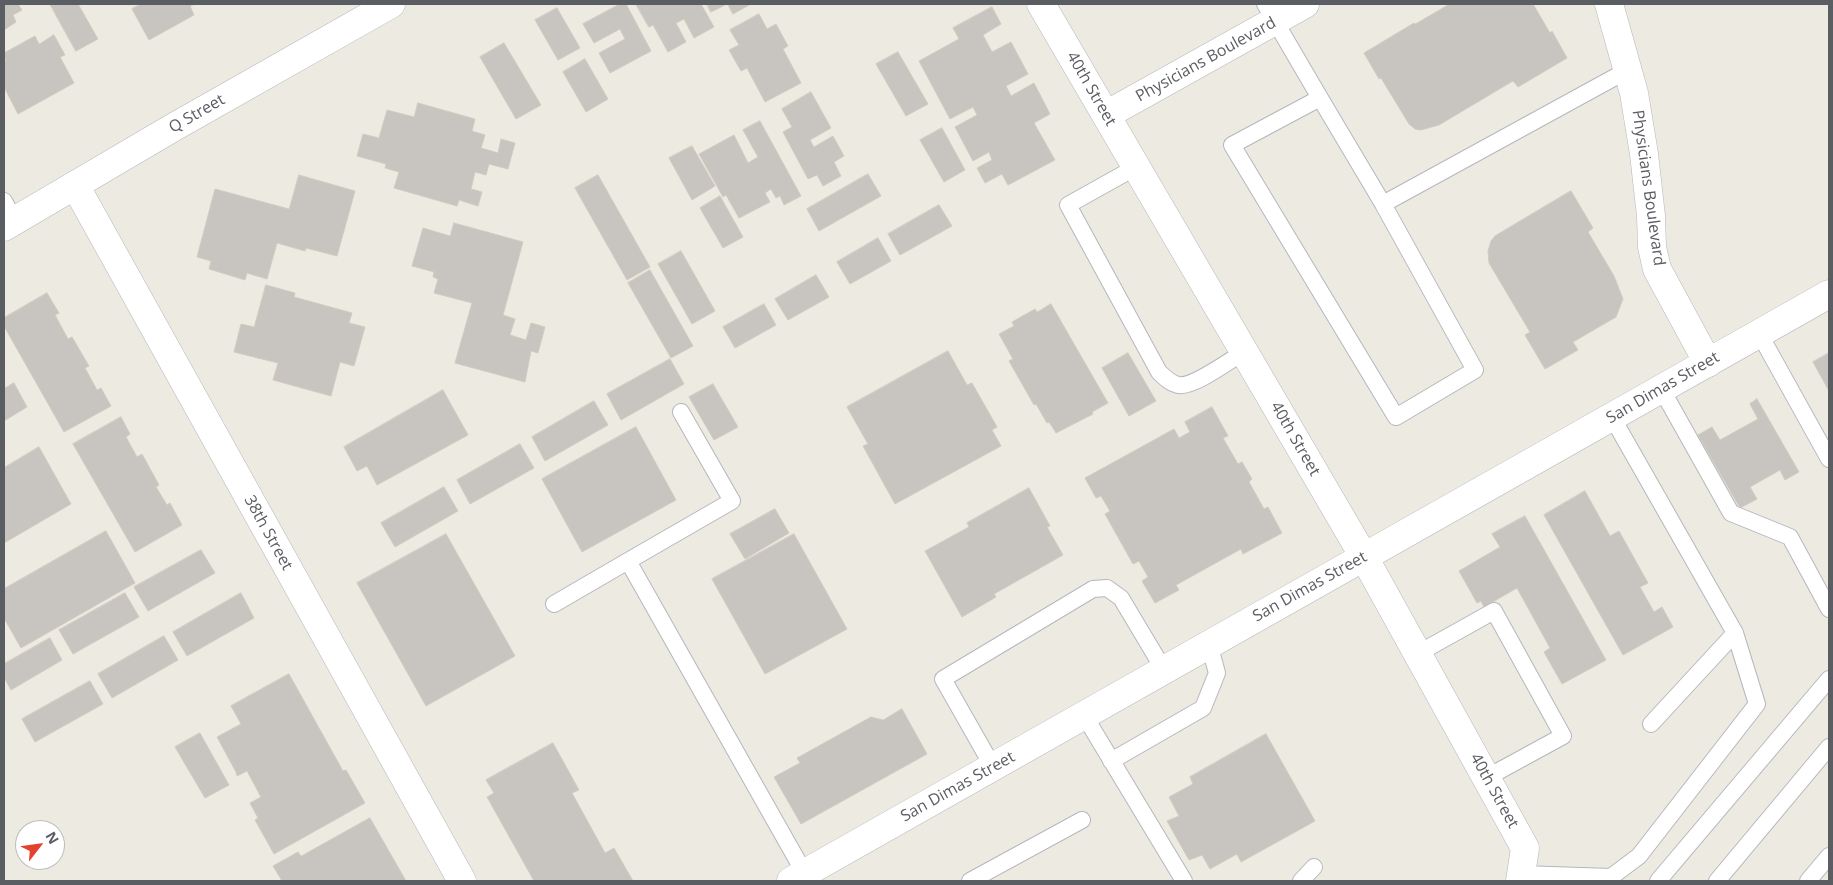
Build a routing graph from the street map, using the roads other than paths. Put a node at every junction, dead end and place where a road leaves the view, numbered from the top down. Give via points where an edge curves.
1 (391, 4) edge
2 (1042, 4) edge
3 (1305, 4) edge
4 (1610, 4) edge
5 (1270, 12) edge
6 (1628, 70) junction
7 (1320, 98) junction
8 (1106, 115) junction
9 (1136, 167) junction
10 (75, 185) junction
11 (1383, 204) junction
12 (7, 216) edge
13 (1829, 294) edge
14 (1759, 333) junction
15 (1244, 352) junction
16 (1708, 363) junction
17 (1662, 390) junction
18 (681, 412) dead end
19 (1612, 417) junction
20 (1829, 458) edge
21 (1364, 557) junction
22 (628, 561) junction
23 (554, 604) dead end
24 (1829, 609) edge
25 (1736, 633) junction
26 (1209, 644) junction
27 (1417, 654) junction
28 (1164, 670) junction
29 (1829, 679) edge
30 (1084, 715) junction
31 (1651, 724) dead end
32 (1829, 746) edge
33 (1111, 761) junction
34 (993, 767) junction
35 (1486, 778) junction
36 (1082, 820) dead end
37 (1829, 856) edge
38 (1314, 867) dead end
39 (798, 877) edge
40 (1520, 878) edge
41 (462, 881) edge
42 (970, 881) edge
43 (1184, 881) edge
44 (1301, 881) edge
45 (1658, 881) edge
46 (1717, 881) edge
47 (1808, 881) edge

1 - 10 street, Q Street
2 - 8 street, 40th Street
3 - 5 street, Physicians Boulevard
4 - 6 street, Physicians Boulevard
5 - 7 lane
5 - 8 street, Physicians Boulevard
6 - 11 lane
6 - 16 street, Physicians Boulevard via 1644,154 1652,248 1657,269
7 - 11 lane
7 - 11 lane via 1232,145 1396,417 1475,370
8 - 9 street, 40th Street
9 - 15 street, 40th Street
9 - 15 lane via 1068,205 1159,372 1168,381 1190,384
10 - 12 street, Q Street
10 - 41 street, 38th Street
13 - 14 street, San Dimas Street
14 - 16 street, San Dimas Street
14 - 20 lane
15 - 21 street, 40th Street
16 - 17 street, San Dimas Street
17 - 19 street, San Dimas Street
17 - 24 lane via 1731,513 1790,537
18 - 22 lane via 732,501
19 - 21 street, San Dimas Street
19 - 25 lane
21 - 26 street, San Dimas Street
21 - 27 street, 40th Street
22 - 23 lane
22 - 39 lane
25 - 31 lane
25 - 40 lane via 1757,704 1639,856 1611,877
26 - 28 street, San Dimas Street
26 - 33 lane via 1217,673 1204,708
27 - 35 street, 40th Street
27 - 35 lane via 1494,611 1563,736
28 - 30 street, San Dimas Street
28 - 34 lane via 1121,598 1107,588 1094,589 943,678
29 - 45 lane
30 - 33 lane
30 - 34 street, San Dimas Street
32 - 46 lane
33 - 43 lane
34 - 39 street, San Dimas Street
35 - 40 street, 40th Street via 1525,848
36 - 42 lane
37 - 47 lane
38 - 44 lane

